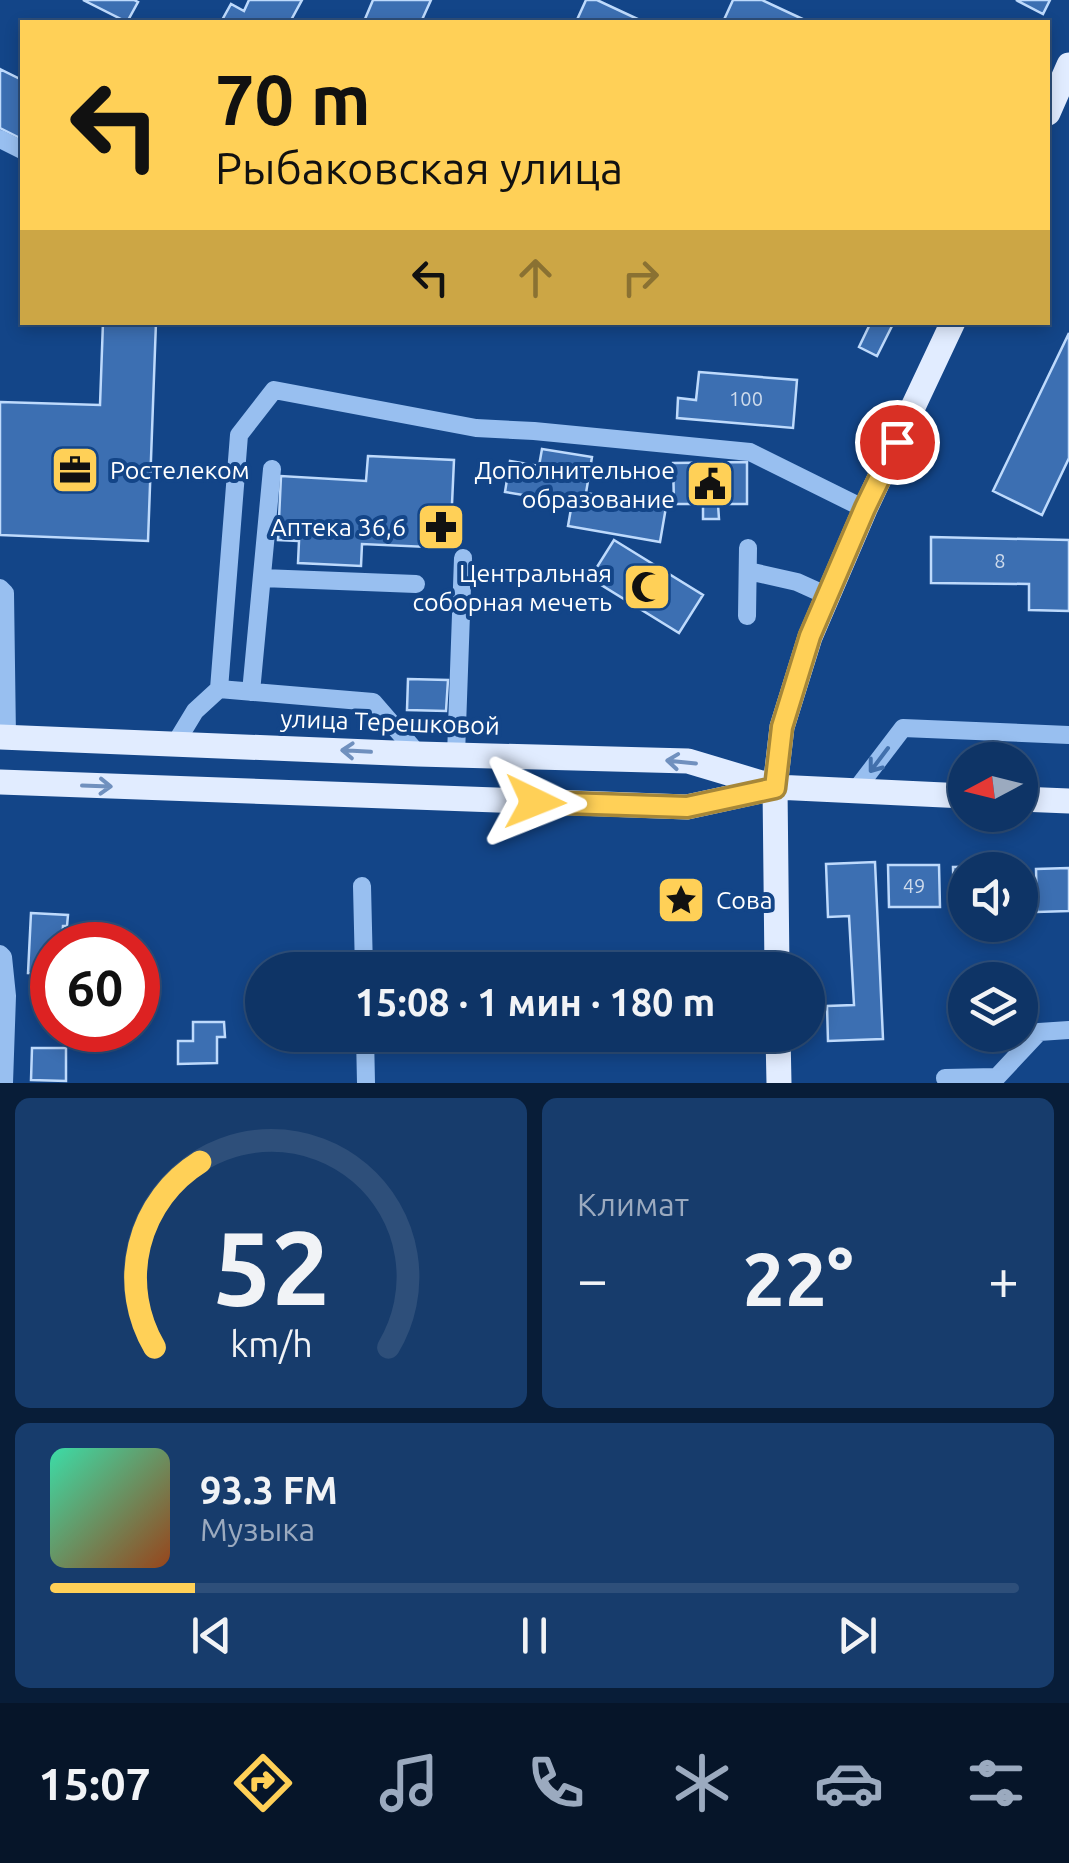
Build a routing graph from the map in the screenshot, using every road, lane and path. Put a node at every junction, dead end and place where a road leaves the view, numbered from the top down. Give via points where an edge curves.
1 (1069, 65) edge
2 (1050, 108) edge
3 (951, 325) edge
4 (272, 469) dead end
5 (865, 508) junction
6 (748, 548) dead end
7 (462, 558) dead end
8 (748, 572) junction
9 (262, 578) junction
10 (416, 584) dead end
11 (0, 588) edge
12 (828, 596) junction
13 (748, 616) dead end
14 (219, 690) junction
15 (251, 692) junction
16 (1069, 735) edge
17 (4, 737) edge
18 (175, 744) junction
19 (418, 754) junction
20 (456, 755) junction
21 (0, 782) edge
22 (775, 788) junction
23 (855, 791) junction
24 (948, 795) edge
25 (1038, 800) edge
26 (1069, 801) edge
27 (362, 886) dead end
28 (364, 952) edge
29 (777, 952) edge
30 (0, 954) edge
31 (1069, 1030) edge
32 (365, 1052) edge
33 (779, 1052) edge
34 (945, 1078) dead end
35 (4, 1083) edge
36 (366, 1083) edge
37 (780, 1083) edge

1 - 2 main road
3 - 5 main road
4 - 9 street
5 - 12 main road
5 - 14 street via 750,452 476,428 274,390 239,435
6 - 8 street
7 - 20 street
8 - 12 street
8 - 13 street
9 - 10 street
9 - 15 street
11 - 17 street
12 - 22 main road via 782,727
14 - 15 street
14 - 18 street via 195,711
15 - 19 street via 373,702
16 -> 23 street via 903,728
17 - 18 main road, улица Терешковой
19 -> 18 main road, улица Терешковой
19 - 20 main road, улица Терешковой
22 -> 20 main road, улица Терешковой via 688,761
21 -> 22 main road, улица Терешковой via 687,807
22 - 23 main road, улица Терешковой
22 - 29 main road
23 - 24 main road, улица Терешковой
25 - 26 main road
27 - 28 street
30 - 35 street via 7,996
31 - 34 street via 1039,1032 997,1077
32 - 36 street
33 - 37 main road

